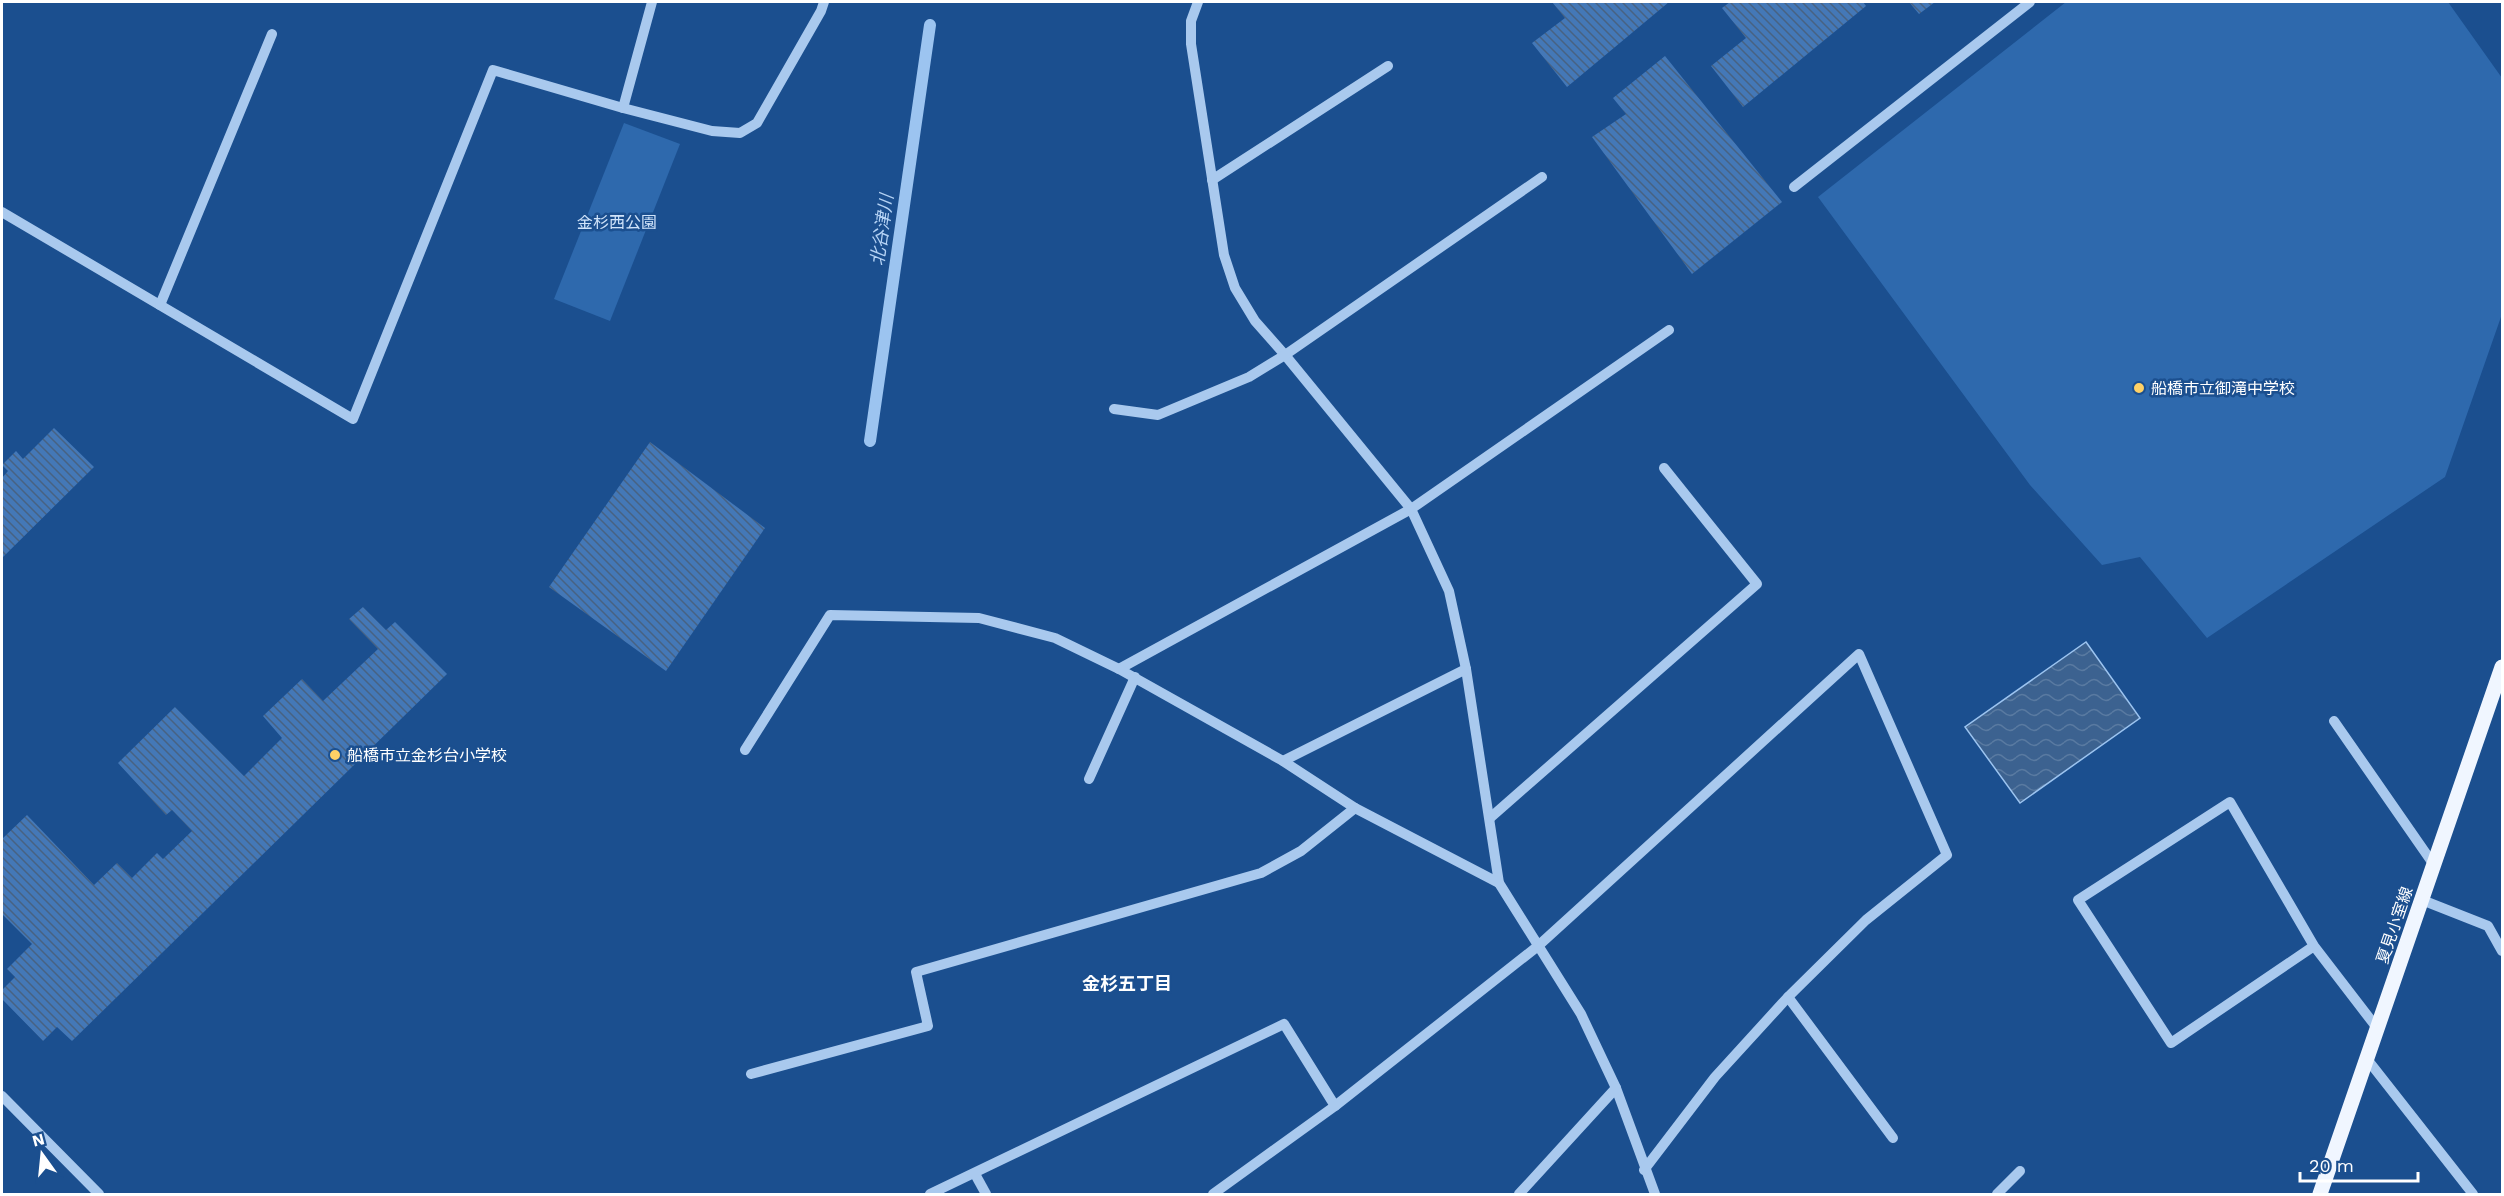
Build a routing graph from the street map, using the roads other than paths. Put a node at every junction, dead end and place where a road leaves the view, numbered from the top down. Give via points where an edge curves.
1 (652, 2) edge
2 (824, 2) edge
3 (1198, 2) edge
4 (2030, 2) edge
5 (272, 34) dead end
6 (1388, 66) dead end
7 (623, 108) junction
8 (1542, 177) dead end
9 (1212, 180) junction
10 (1794, 187) dead end
11 (2, 212) edge
12 (160, 305) junction
13 (1669, 330) dead end
14 (1285, 355) junction
15 (1114, 409) dead end
16 (1664, 468) dead end
17 (1411, 509) junction
18 (2502, 667) edge
19 (1119, 669) junction
20 (1466, 669) junction
21 (1135, 677) junction
22 (2334, 721) dead end
23 (745, 750) dead end
24 (1283, 761) junction
25 (1089, 779) dead end
26 (1354, 808) junction
27 (1490, 818) junction
28 (2434, 865) junction
29 (1499, 883) junction
30 (2422, 900) junction
31 (1538, 946) junction
32 (2314, 946) junction
33 (2502, 951) edge
34 (1788, 997) junction
35 (2377, 1028) junction
36 (2367, 1059) junction
37 (751, 1074) dead end
38 (1616, 1088) junction
39 (2, 1096) edge
40 (1335, 1106) junction
41 (1893, 1138) dead end
42 (1644, 1170) junction
43 (2020, 1171) dead end
44 (975, 1174) junction
45 (99, 1194) edge
46 (930, 1194) edge
47 (986, 1194) edge
48 (1213, 1194) edge
49 (1519, 1194) edge
50 (1655, 1194) edge
51 (1997, 1194) edge
52 (2320, 1194) edge
53 (2473, 1194) edge

1 - 7 street
2 - 7 street via 757,123 740,133 712,131
3 - 9 street via 1191,21 1191,44
4 - 10 street
5 - 12 street
6 - 9 street
7 - 12 street via 493,70 353,419
8 - 14 street
9 - 14 street via 1224,255 1235,288 1254,321
11 - 12 street
13 - 17 street
14 - 15 street via 1250,377 1158,415
14 - 17 street
16 - 27 street via 1757,584
17 - 19 street
17 - 20 street via 1449,591
18 - 28 main road, 夏見小室線
19 - 21 street
19 - 23 street via 1054,638 979,618 830,615
20 - 24 street
20 - 27 street
21 - 24 street
21 - 25 street
22 - 28 street
24 - 26 street
26 - 29 street
26 - 37 street via 1301,851 1261,873 916,972 928,1026
27 - 29 street
28 - 30 main road, 夏見小室線
29 - 31 street
30 - 33 street via 2488,926
30 - 35 main road, 夏見小室線
31 - 34 street via 1859,654 1947,855 1866,920
31 - 38 street via 1581,1014
31 - 40 street
32 - 32 street via 2171,1043 2078,900 2230,802
32 - 35 street
34 - 41 street
34 - 42 street via 1715,1077
35 - 36 main road, 夏見小室線
36 - 52 main road, 夏見小室線
36 - 53 street
38 - 42 street
38 - 49 street
39 - 45 street
40 - 44 street via 1284,1024
40 - 48 street
42 - 50 street
43 - 51 street
44 - 46 street
44 - 47 street

